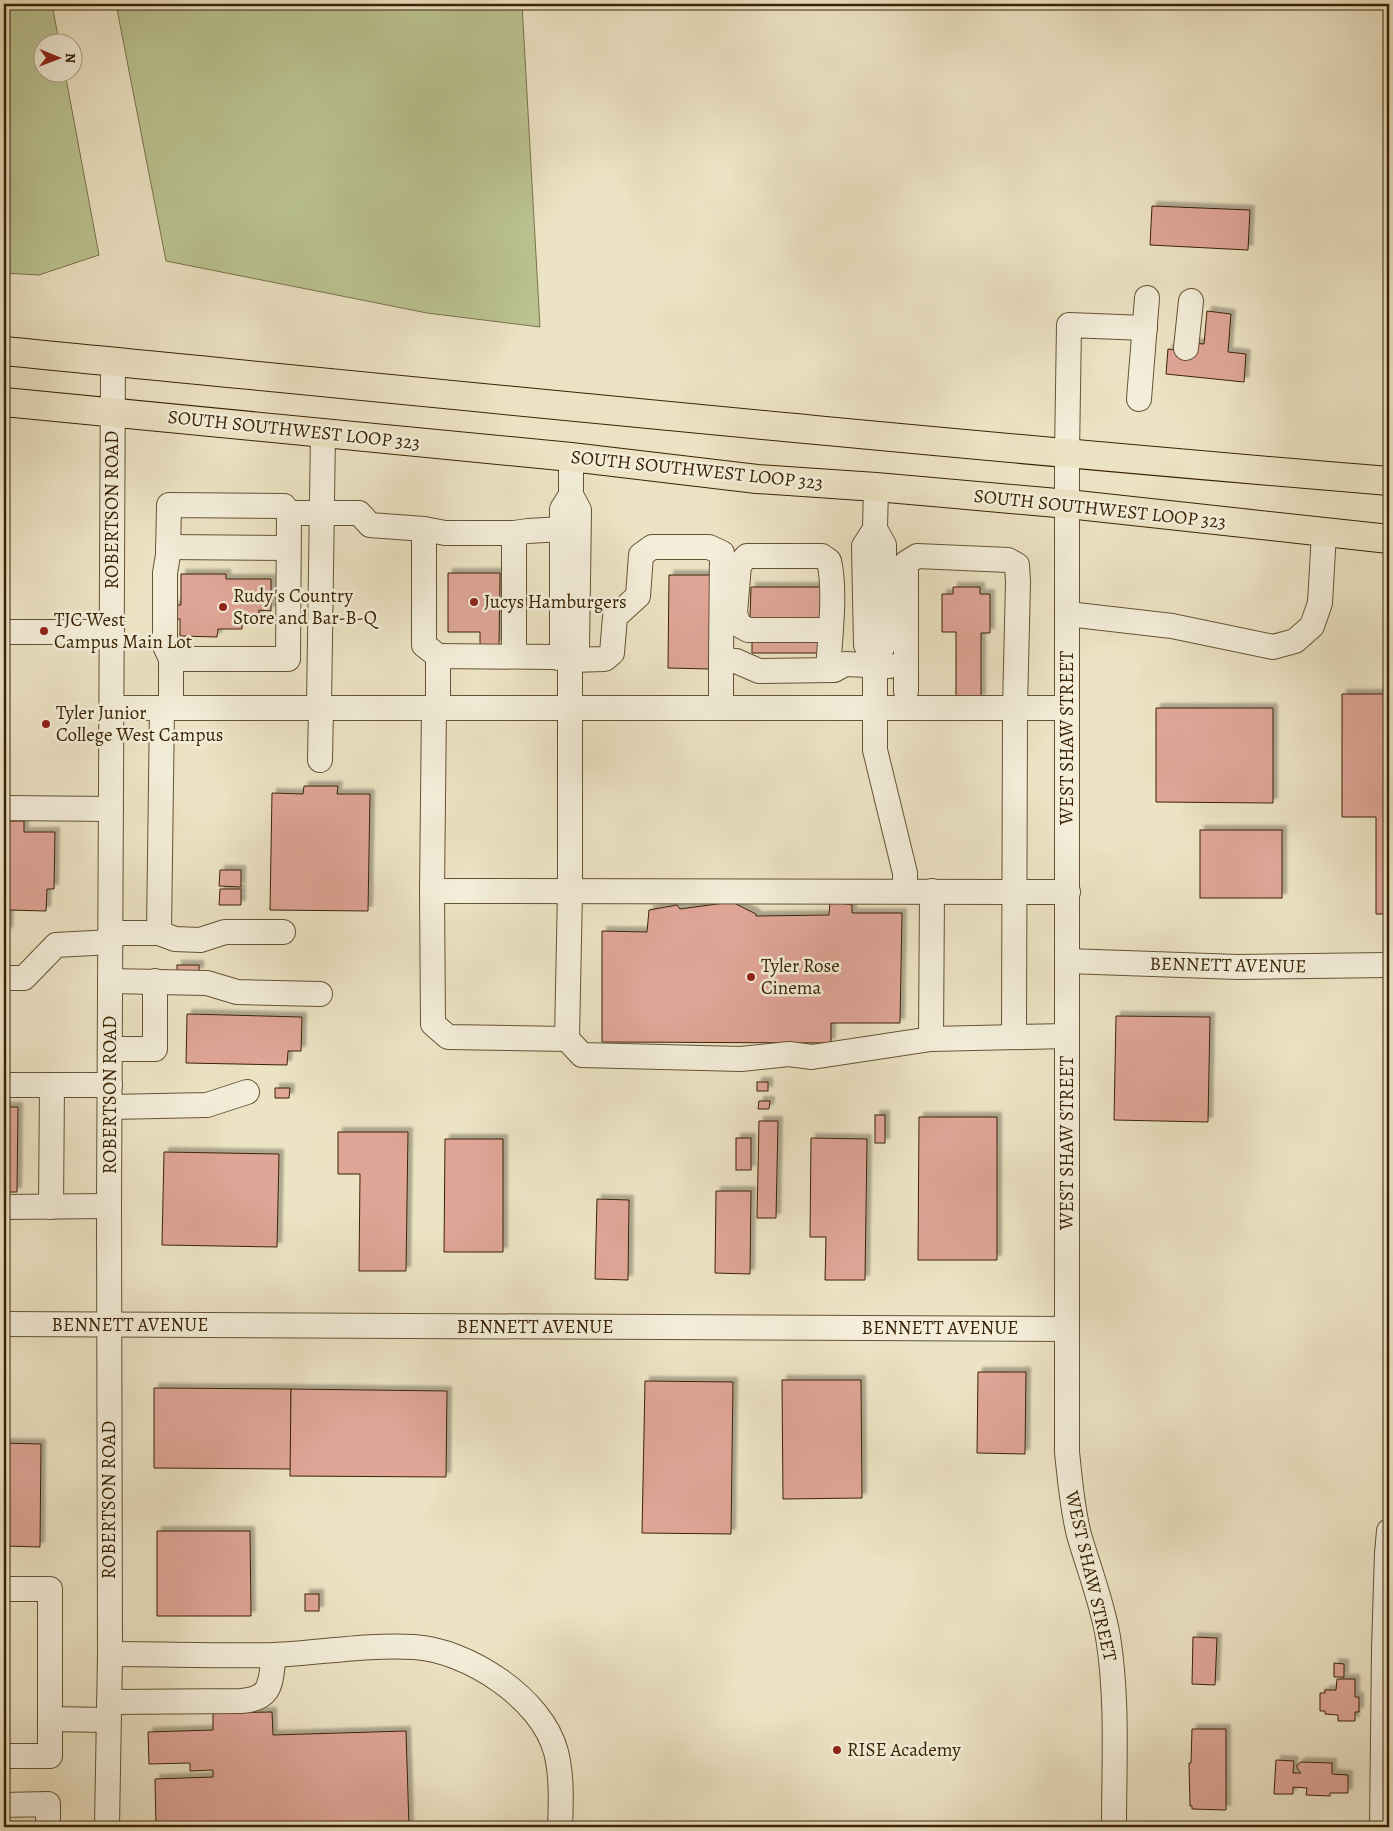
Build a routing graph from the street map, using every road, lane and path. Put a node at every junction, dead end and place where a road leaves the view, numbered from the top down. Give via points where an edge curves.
1 (1147, 298) dead end
2 (1191, 301) dead end
3 (1145, 328) junction
4 (1186, 348) dead end
5 (4, 351) edge
6 (113, 362) junction
7 (1139, 399) dead end
8 (4, 402) edge
9 (112, 412) junction
10 (323, 433) junction
11 (1067, 454) junction
12 (571, 457) junction
13 (1389, 481) edge
14 (876, 487) junction
15 (571, 495) junction
16 (1068, 504) junction
17 (289, 513) junction
18 (322, 513) junction
19 (424, 529) junction
20 (562, 529) junction
21 (1324, 533) junction
22 (514, 534) junction
23 (1389, 539) edge
24 (288, 548) junction
25 (168, 551) junction
26 (1068, 614) junction
27 (830, 630) junction
28 (4, 632) edge
29 (112, 632) junction
30 (168, 653) junction
31 (438, 656) junction
32 (514, 656) junction
33 (288, 659) junction
34 (320, 659) junction
35 (570, 660) junction
36 (721, 660) junction
37 (875, 664) junction
38 (907, 666) junction
39 (798, 670) junction
40 (828, 670) junction
41 (906, 691) dead end
42 (320, 707) junction
43 (436, 707) junction
44 (570, 707) junction
45 (721, 707) junction
46 (797, 707) junction
47 (112, 708) junction
48 (166, 708) junction
49 (875, 708) junction
50 (1015, 708) junction
51 (1067, 708) junction
52 (320, 760) dead end
53 (4, 808) edge
54 (111, 809) junction
55 (570, 890) junction
56 (432, 891) junction
57 (905, 891) junction
58 (932, 891) junction
59 (1015, 892) junction
60 (1068, 892) junction
61 (283, 932) dead end
62 (159, 933) junction
63 (111, 938) junction
64 (1067, 961) junction
65 (1389, 965) edge
66 (4, 978) edge
67 (110, 981) junction
68 (155, 982) junction
69 (320, 994) dead end
70 (1067, 1036) junction
71 (1014, 1037) junction
72 (567, 1039) junction
73 (932, 1039) junction
74 (110, 1049) junction
75 (4, 1085) edge
76 (52, 1085) junction
77 (247, 1092) dead end
78 (110, 1096) junction
79 (109, 1206) junction
80 (4, 1207) edge
81 (52, 1207) junction
82 (4, 1324) edge
83 (109, 1325) junction
84 (1066, 1329) junction
85 (1389, 1531) edge
86 (4, 1590) edge
87 (110, 1654) junction
88 (274, 1655) junction
89 (109, 1711) junction
90 (50, 1719) junction
91 (4, 1756) edge
92 (4, 1805) edge
93 (48, 1827) edge
94 (106, 1827) edge
95 (560, 1827) edge
96 (1114, 1827) edge
97 (1382, 1827) edge

1 - 3 street
2 - 4 street
3 - 7 street
3 - 11 street, WEST SHAW STREET via 1070,325
5 - 6 highway
6 - 9 street, ROBERTSON ROAD
6 - 11 highway
8 - 9 highway, SOUTH SOUTHWEST LOOP 323
9 - 10 highway, SOUTH SOUTHWEST LOOP 323
9 - 29 street, ROBERTSON ROAD
10 - 12 highway, SOUTH SOUTHWEST LOOP 323
10 - 18 street
11 - 13 highway
11 - 16 street, WEST SHAW STREET
12 - 14 highway, SOUTH SOUTHWEST LOOP 323 via 757,479
12 - 15 street
14 - 16 highway, SOUTH SOUTHWEST LOOP 323
14 - 37 street via 875,530 864,546 866,645
15 - 20 street via 562,509
15 - 35 street via 579,510 577,648
16 - 21 highway, SOUTH SOUTHWEST LOOP 323
16 - 26 street, WEST SHAW STREET
17 - 18 street
17 - 24 street
17 - 25 street via 284,506 169,505
18 - 19 street via 359,513 370,525
18 - 34 street
19 - 22 street via 445,534
19 - 31 street via 424,645
20 - 22 street
20 - 35 street via 562,651
21 - 23 highway, SOUTH SOUTHWEST LOOP 323
21 - 26 street via 1320,604 1312,626 1295,641 1273,647 1172,626
22 - 32 street
24 - 25 street
24 - 33 street
25 - 30 street via 165,573
26 - 51 street, WEST SHAW STREET
27 - 27 street via 832,573 829,561 822,556 747,556 739,565 735,613 739,624 748,630
27 - 40 street
28 - 29 street
29 - 47 street, ROBERTSON ROAD
30 - 33 street
30 - 48 street
31 - 32 street
31 - 43 street
32 - 35 street via 554,656
33 - 34 street
34 - 42 street
35 - 36 street via 606,659 612,653 615,617 638,596 641,555 652,547 709,547 722,553
35 - 44 street
36 - 39 street via 736,661 759,671
36 - 45 street
37 - 38 street
37 - 40 street via 845,664
37 - 49 street
38 - 41 street
38 - 50 street via 906,563 917,556 1008,560 1017,565 1018,582
39 - 40 street
39 - 46 street
42 - 43 street
42 - 48 street
42 - 52 street
43 - 44 street
43 - 56 street
44 - 45 street
44 - 55 street
45 - 46 street
46 - 49 street
47 - 48 street
47 - 54 street, ROBERTSON ROAD
48 - 62 street
49 - 50 street
49 - 57 street via 878,765 905,873
50 - 51 street
50 - 59 street
51 - 60 street, WEST SHAW STREET
53 - 54 street
54 - 63 street, ROBERTSON ROAD
55 - 56 street
55 - 57 street
55 - 72 street
56 - 72 street via 433,1024 448,1037
57 - 58 street
58 - 59 street
58 - 73 street
59 - 60 street
59 - 71 street
60 - 64 street, WEST SHAW STREET
61 - 62 street via 225,932 200,940 175,939
62 - 63 street
63 - 66 street via 56,945 24,978
63 - 67 street, ROBERTSON ROAD
64 - 65 street, BENNETT AVENUE via 1238,967
64 - 70 street, WEST SHAW STREET
67 - 68 street
67 - 74 street, ROBERTSON ROAD
68 - 69 street via 207,983 237,992
68 - 74 street via 155,1049
70 - 71 street
70 - 84 street, WEST SHAW STREET
71 - 73 street
72 - 73 street via 582,1055 741,1059 789,1054 812,1057
74 - 78 street, ROBERTSON ROAD
75 - 76 street
76 - 78 street
76 - 81 street
77 - 78 street via 207,1104
78 - 79 street, ROBERTSON ROAD
79 - 81 street
79 - 83 street, ROBERTSON ROAD
80 - 81 street
82 - 83 street, BENNETT AVENUE
83 - 84 street, BENNETT AVENUE
83 - 87 street, ROBERTSON ROAD
84 - 96 street, WEST SHAW STREET via 1067,1452 1071,1495 1108,1636 1113,1680
85 - 97 street
86 - 90 street via 50,1589
87 - 88 street
87 - 89 street, ROBERTSON ROAD
88 - 89 street via 269,1687 257,1699
88 - 95 street via 415,1647 442,1651 480,1668 509,1688 533,1710 548,1730 560,1771
89 - 90 street
89 - 94 street, ROBERTSON ROAD
90 - 91 street via 50,1756
92 - 93 street via 48,1804

